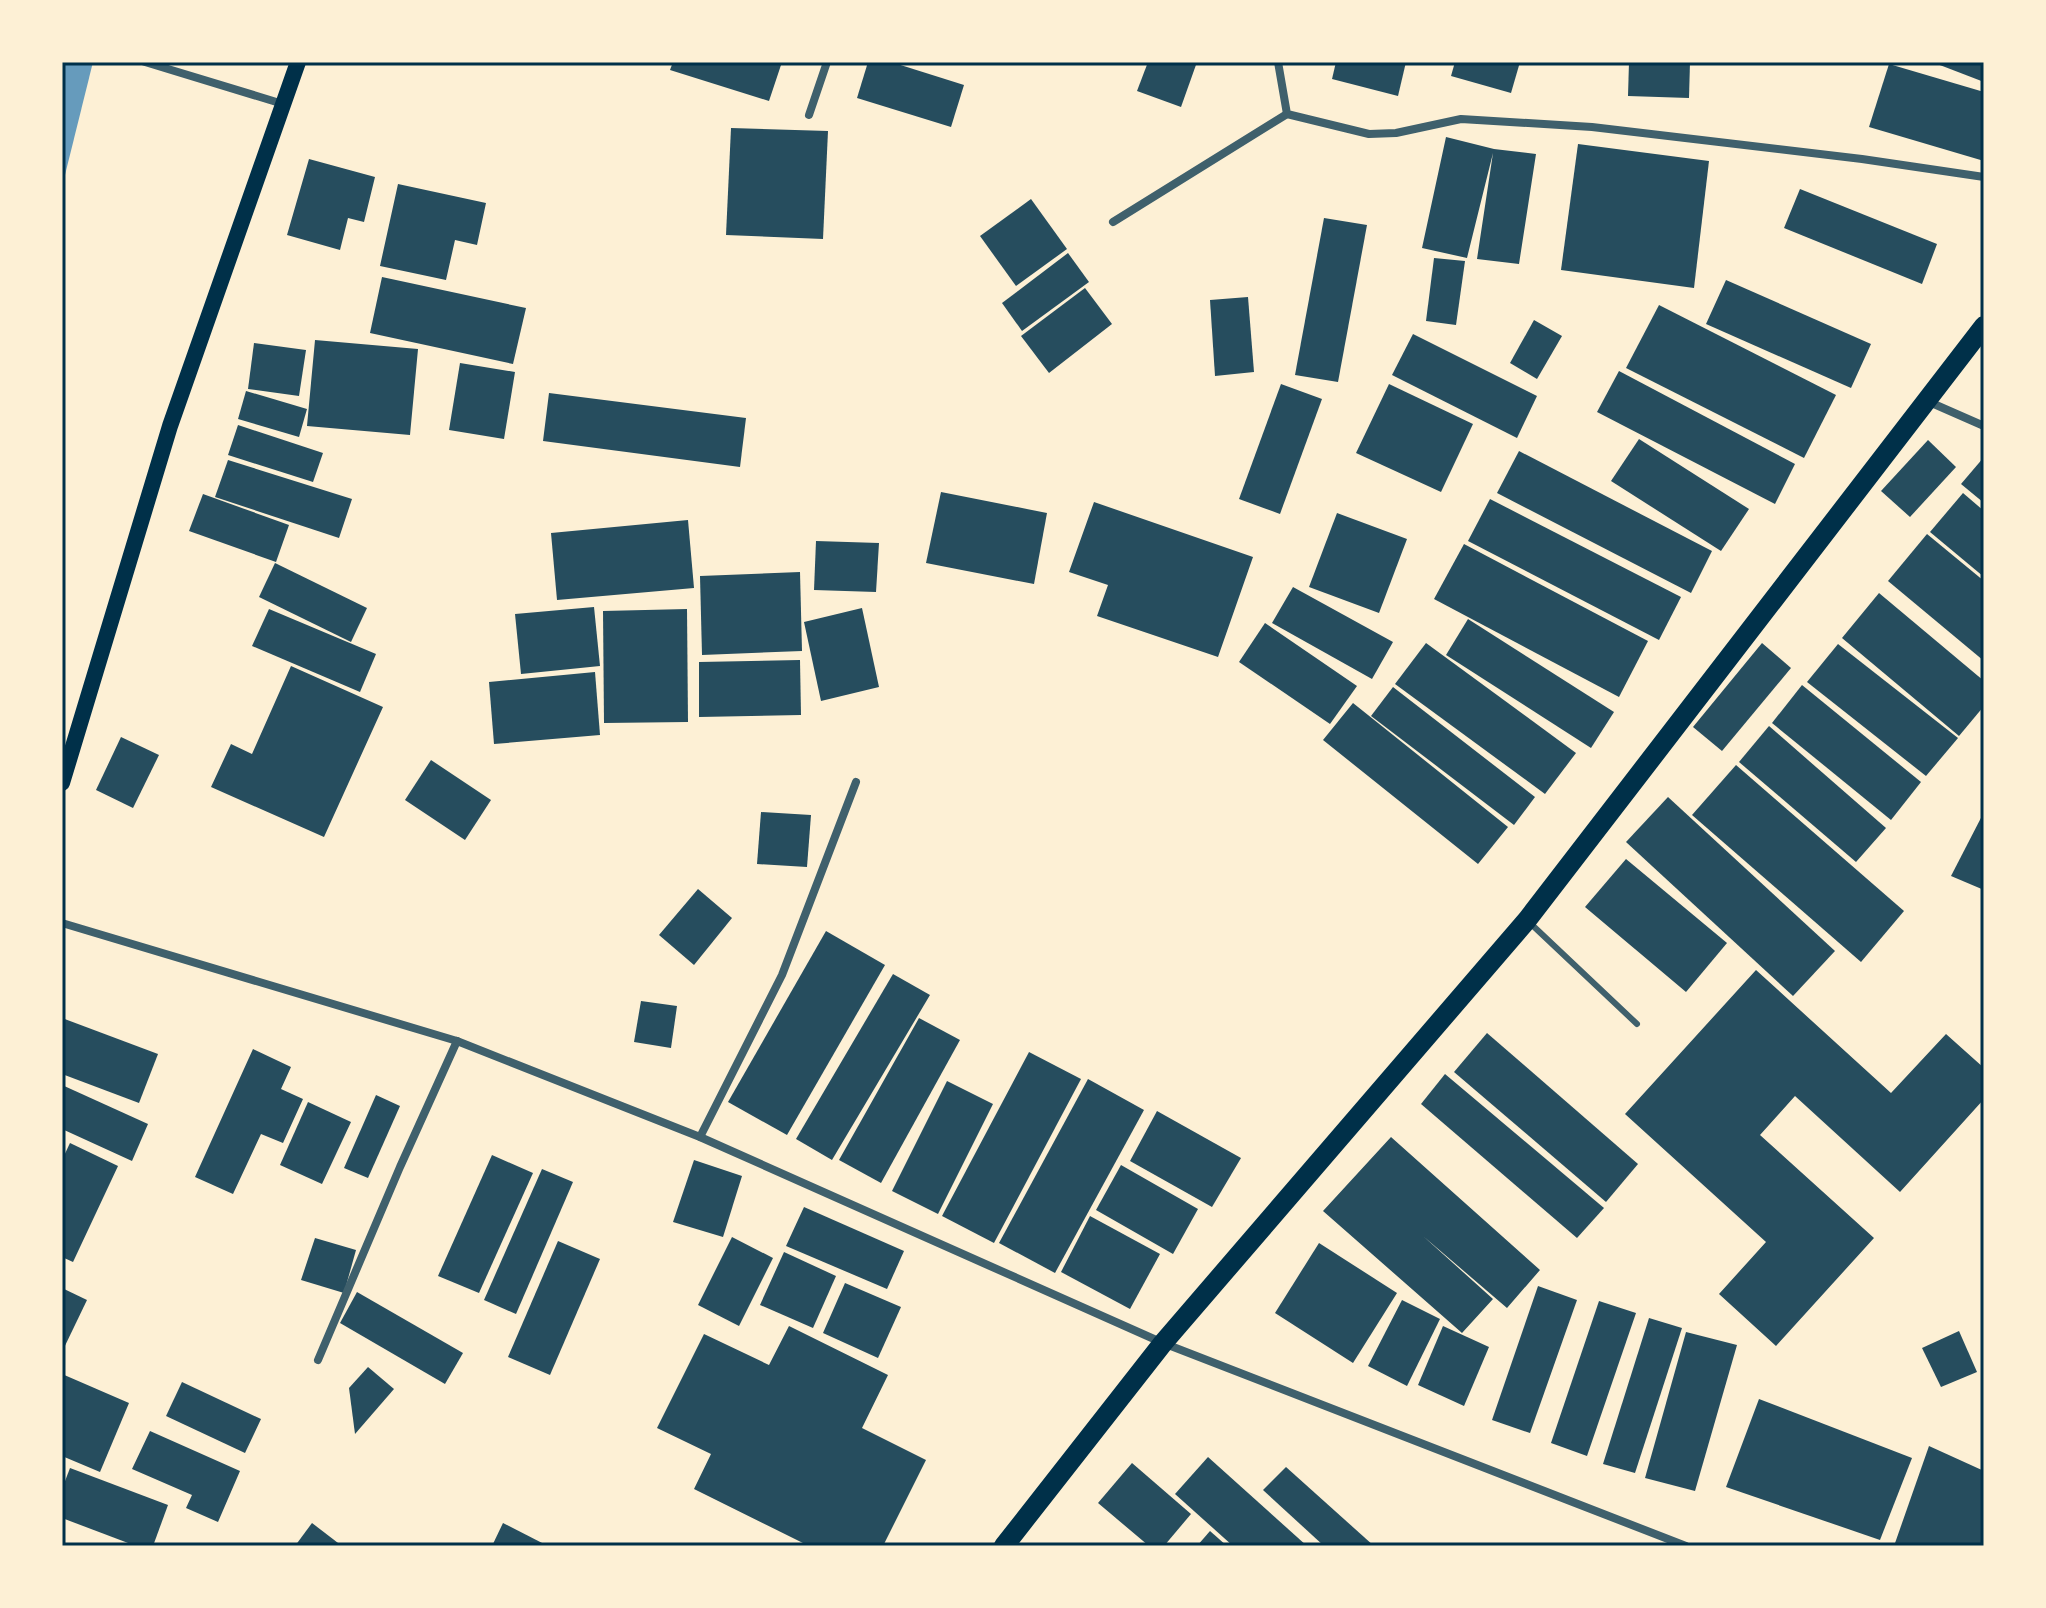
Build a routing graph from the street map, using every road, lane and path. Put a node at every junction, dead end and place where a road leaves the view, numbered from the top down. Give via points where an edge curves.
1 (145, 62) edge
2 (298, 62) edge
3 (827, 62) edge
4 (1278, 62) edge
5 (283, 104) junction
6 (1287, 114) junction
7 (809, 115) dead end
8 (1984, 177) edge
9 (1113, 222) dead end
10 (1984, 326) edge
11 (1927, 401) junction
12 (1984, 426) edge
13 (856, 782) dead end
14 (62, 783) edge
15 (1527, 920) junction
16 (62, 923) edge
17 (1637, 1024) dead end
18 (457, 1041) junction
19 (700, 1137) junction
20 (1163, 1343) junction
21 (318, 1360) dead end
22 (1004, 1546) edge
23 (1686, 1546) edge

1 - 5 street
2 - 5 main road
3 - 7 street
4 - 6 street
5 - 14 main road via 170,426
6 - 8 street via 1369,134 1461,119 1592,127
6 - 9 street
10 - 11 main road
11 - 12 street
11 - 15 main road
13 - 19 street via 782,975
15 - 17 lane
15 - 20 main road
16 - 18 street
18 - 19 street
18 - 21 street
19 - 20 street
20 - 22 main road
20 - 23 street

